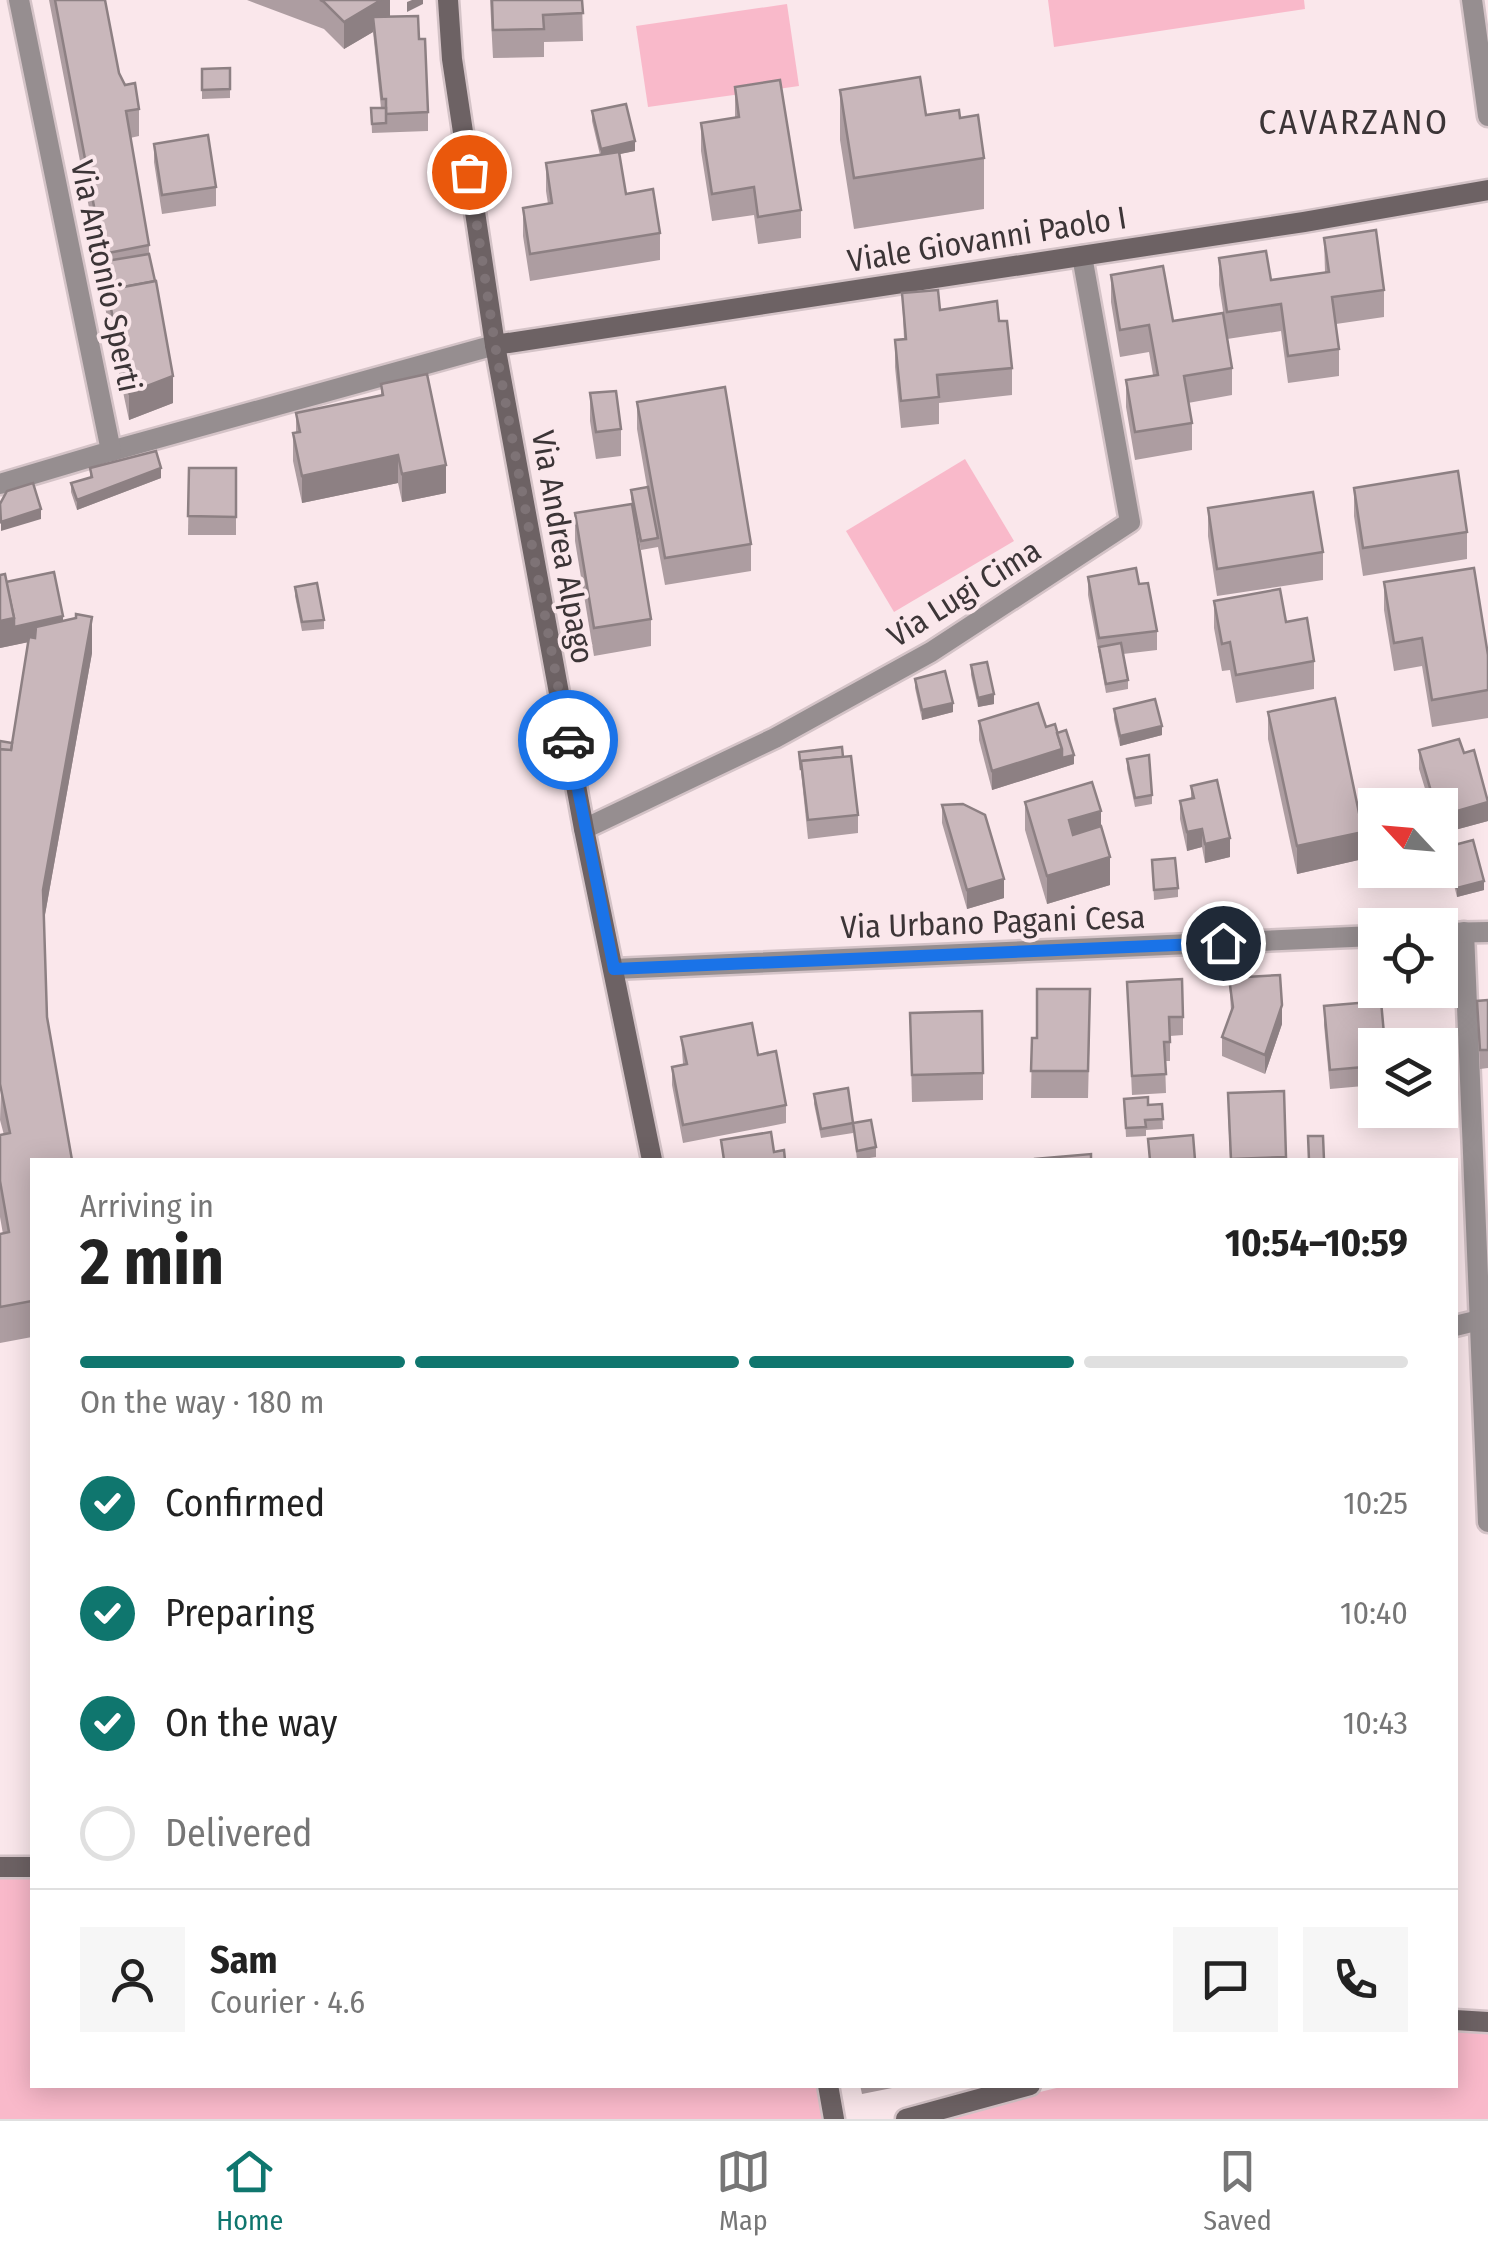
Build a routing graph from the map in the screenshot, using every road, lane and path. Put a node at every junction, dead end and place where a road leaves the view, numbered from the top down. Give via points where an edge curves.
1 (19, 0) edge
2 (448, 0) edge
3 (1472, 0) edge
4 (1488, 116) edge
5 (1488, 190) edge
6 (1082, 256) junction
7 (495, 345) junction
8 (111, 450) junction
9 (0, 484) edge
10 (584, 828) junction
11 (1458, 932) edge
12 (1464, 932) junction
13 (1488, 932) edge
14 (1358, 937) edge
15 (614, 969) junction
16 (652, 1158) edge
17 (1484, 1319) edge
18 (1458, 1325) edge
19 (1488, 1522) edge
20 (0, 1867) edge
21 (30, 1867) edge
22 (1458, 2020) edge
23 (1488, 2022) edge
24 (829, 2088) edge
25 (1019, 2088) edge
26 (834, 2119) edge
27 (906, 2119) edge

1 - 8 street, Via Antonio Sperti
2 - 7 street, Via Andrea Alpago
3 - 4 street
5 - 6 street, Viale Giovanni Paolo I
6 - 7 street, Viale Giovanni Paolo I
6 - 10 street, Via Lugi Cima via 1130,522 982,620 775,738
7 - 8 street
7 - 10 street, Via Andrea Alpago
8 - 9 street
10 - 15 street, Via Andrea Alpago
11 - 12 street
12 - 13 street
12 - 17 street
14 - 15 street, Via Urbano Pagani Cesa
15 - 16 street, Via Andrea Alpago
17 - 18 street
17 - 19 street
20 - 21 street
22 - 23 street
24 - 26 street
25 - 27 street

